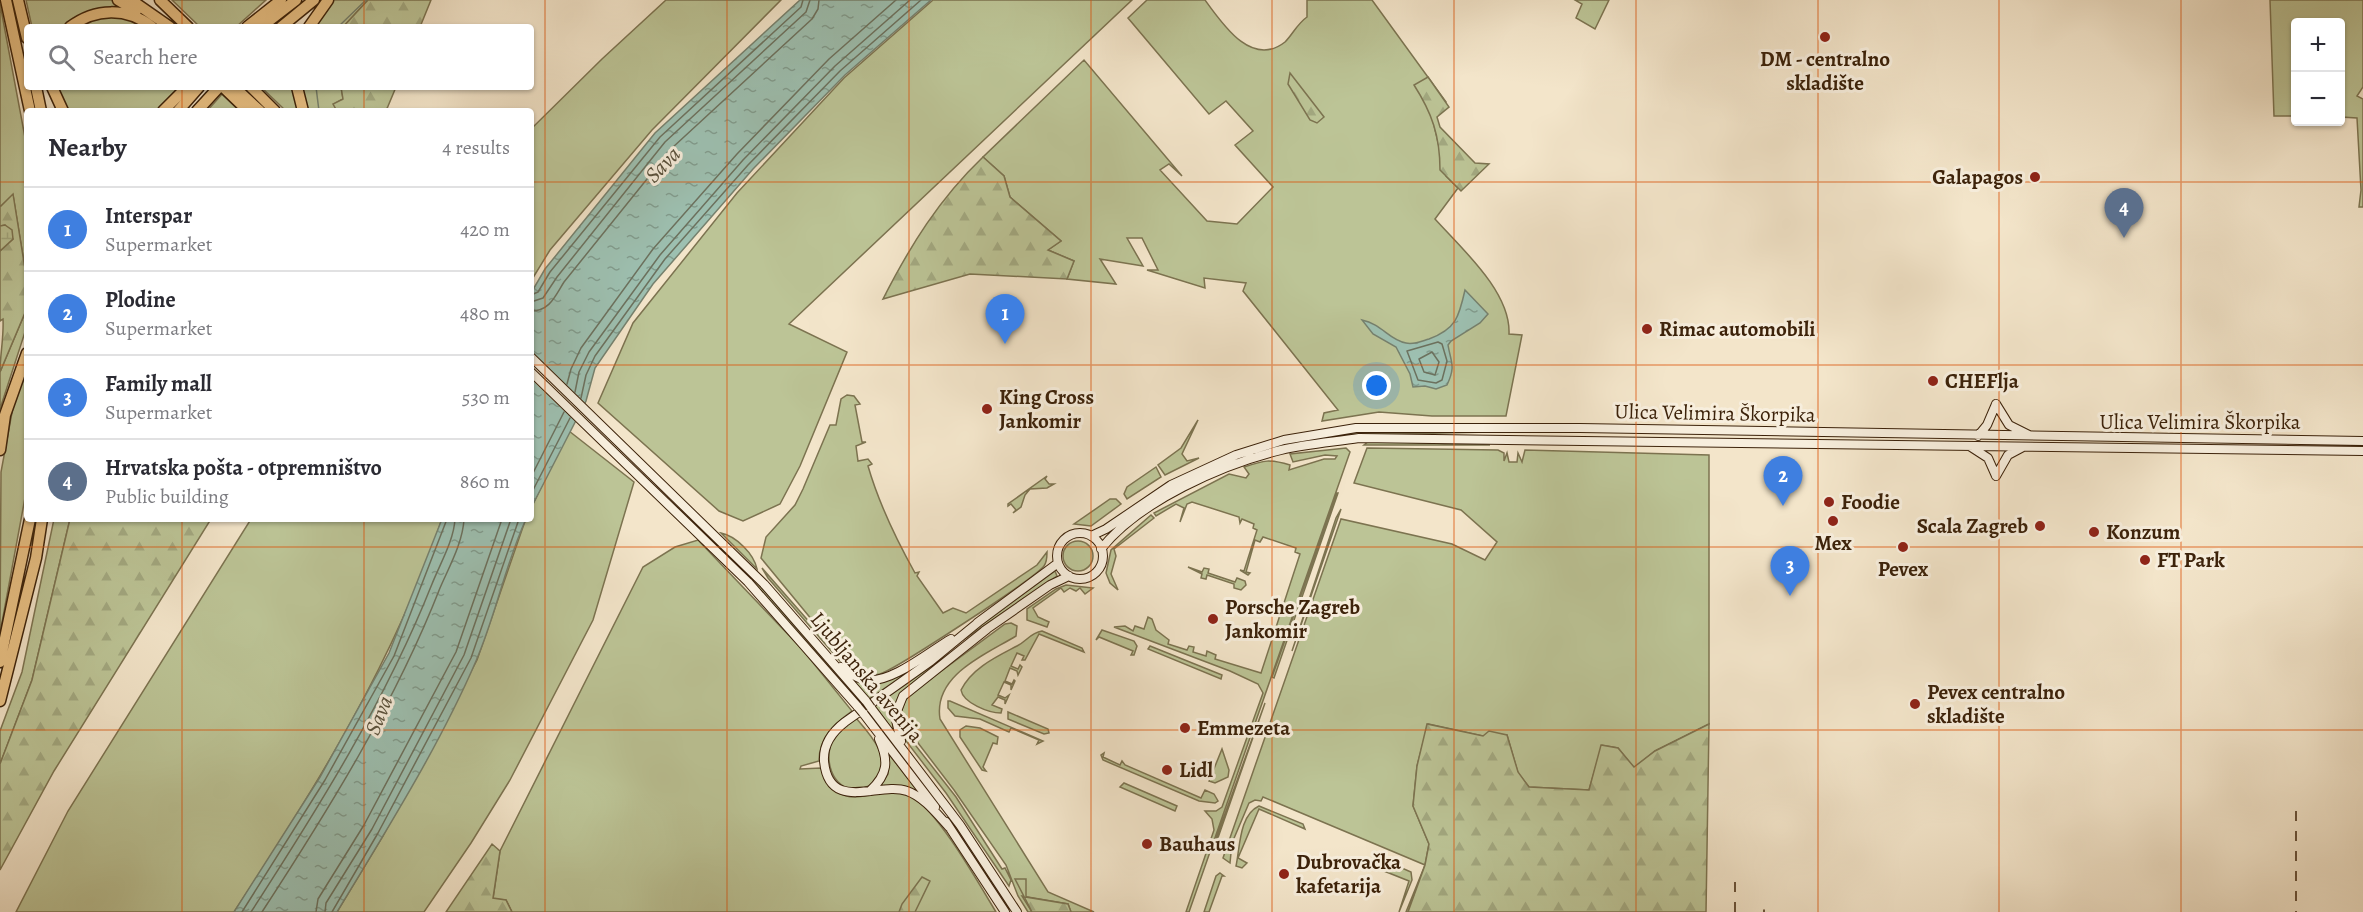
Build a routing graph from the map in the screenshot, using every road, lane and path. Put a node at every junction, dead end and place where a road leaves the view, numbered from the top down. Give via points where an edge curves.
1 (6, 0) edge
2 (18, 0) edge
3 (118, 0) edge
4 (131, 0) edge
5 (160, 0) edge
6 (275, 0) edge
7 (281, 0) edge
8 (296, 0) edge
9 (314, 0) edge
10 (328, 0) edge
11 (75, 24) edge
12 (146, 24) edge
13 (154, 24) edge
14 (166, 24) edge
15 (185, 24) edge
16 (250, 24) edge
17 (251, 24) edge
18 (265, 24) edge
19 (285, 24) edge
20 (311, 24) edge
21 (24, 25) edge
22 (24, 83) edge
23 (25, 90) edge
24 (37, 90) edge
25 (53, 90) edge
26 (190, 90) edge
27 (190, 90) edge
28 (190, 90) edge
29 (216, 90) edge
30 (226, 90) edge
31 (237, 90) edge
32 (254, 90) edge
33 (298, 90) edge
34 (29, 108) edge
35 (40, 108) edge
36 (62, 108) edge
37 (167, 108) edge
38 (172, 108) edge
39 (180, 108) edge
40 (201, 108) edge
41 (245, 108) edge
42 (257, 108) edge
43 (273, 108) edge
44 (302, 108) edge
45 (24, 360) edge
46 (534, 360) edge
47 (534, 375) edge
48 (1978, 436) junction
49 (2038, 438) junction
50 (2363, 441) edge
51 (1968, 445) junction
52 (2026, 446) junction
53 (0, 450) edge
54 (2363, 451) edge
55 (29, 522) edge
56 (42, 522) edge
57 (46, 522) edge
58 (1090, 536) junction
59 (1101, 549) junction
60 (36, 558) junction
61 (1058, 563) junction
62 (1069, 576) junction
63 (981, 620) junction
64 (987, 629) junction
65 (829, 658) junction
66 (931, 660) junction
67 (0, 662) edge
68 (0, 701) edge
69 (873, 727) junction
70 (904, 748) junction
71 (869, 791) junction
72 (949, 827) junction
73 (1005, 912) edge
74 (1017, 912) edge

1 - 22 highway
2 - 21 highway
3 - 13 highway
4 - 14 highway
5 - 15 highway
6 - 16 highway
7 - 17 highway
8 - 18 highway
9 - 19 highway
10 - 20 highway
11 - 12 highway via 93,14 115,12
23 - 34 highway
24 - 35 highway
25 - 36 highway
26 - 37 highway
27 - 38 highway
28 - 39 highway
29 - 40 highway
30 - 41 highway
31 - 42 highway
32 - 43 highway
33 - 44 highway
45 - 53 highway via 5,415
46 - 65 main road, Ljubljanska avenija via 764,584
47 - 69 main road, Ljubljanska avenija via 748,582
48 - 49 main road, Ulica Velimira Škorpika
48 - 49 main road via 1996,404 2009,425
48 - 58 main road, Ulica Velimira Škorpika via 1356,428 1284,440 1236,455 1171,485
49 - 50 main road, Ulica Velimira Škorpika
51 - 52 main road, Ulica Velimira Škorpika
51 - 52 main road via 1988,458 1996,476 2008,455
51 - 59 main road, Ulica Velimira Škorpika via 1359,438 1300,446 1225,468 1149,509 1116,532
52 - 54 main road, Ulica Velimira Škorpika
55 - 67 highway
56 - 60 highway
57 - 60 highway
58 - 59 main road
58 - 61 main road via 1079,533 1066,539 1058,549
59 - 62 main road via 1102,561 1094,575 1078,579
60 - 68 highway
61 - 62 main road
61 - 63 main road
62 - 64 main road
63 - 65 main road via 882,679 858,678
63 - 66 main road
64 - 66 main road
64 - 70 main road via 900,700 895,722
65 - 70 main road, Ljubljanska avenija
66 - 71 main road via 844,722 828,741 824,761 834,784 850,793
69 - 71 main road via 886,755 886,766 882,778
69 - 72 main road, Ljubljanska avenija
70 - 74 main road, Ljubljanska avenija
71 - 72 main road via 908,791
72 - 73 main road, Ljubljanska avenija

